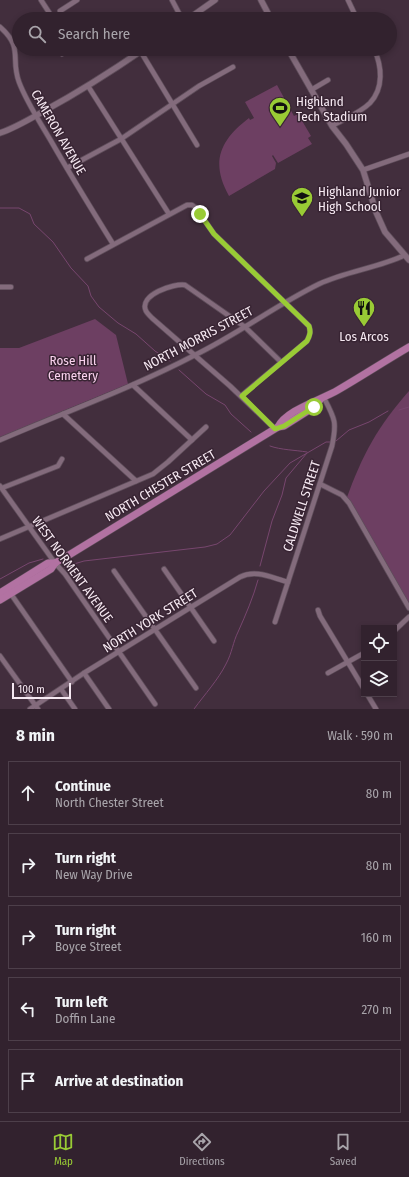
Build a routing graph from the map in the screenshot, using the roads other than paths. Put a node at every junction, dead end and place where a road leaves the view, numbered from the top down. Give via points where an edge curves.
1 (41, 0) edge
2 (77, 0) edge
3 (172, 0) edge
4 (215, 0) edge
5 (262, 0) edge
6 (348, 0) edge
7 (60, 11) dead end
8 (47, 12) edge
9 (178, 12) edge
10 (198, 12) edge
11 (268, 12) edge
12 (354, 12) edge
13 (0, 26) edge
14 (12, 39) edge
15 (15, 56) edge
16 (133, 56) edge
17 (145, 56) edge
18 (292, 56) edge
19 (377, 56) edge
20 (233, 67) dead end
21 (328, 80) dead end
22 (88, 86) junction
23 (311, 90) junction
24 (173, 104) junction
25 (36, 115) junction
26 (332, 126) junction
27 (0, 133) edge
28 (121, 139) junction
29 (197, 145) dead end
30 (409, 154) edge
31 (67, 168) junction
32 (363, 170) junction
33 (169, 214) junction
34 (113, 244) junction
35 (407, 258) edge
36 (87, 259) dead end
37 (0, 287) edge
38 (11, 287) dead end
39 (286, 302) junction
40 (245, 327) junction
41 (409, 347) edge
42 (196, 355) junction
43 (281, 362) junction
44 (133, 385) junction
45 (242, 396) junction
46 (322, 399) junction
47 (63, 414) junction
48 (206, 427) dead end
49 (277, 428) junction
50 (0, 440) edge
51 (192, 440) junction
52 (62, 459) dead end
53 (136, 481) junction
54 (320, 484) junction
55 (1, 487) edge
56 (29, 527) junction
57 (0, 539) edge
58 (55, 563) junction
59 (164, 569) dead end
60 (114, 571) dead end
61 (288, 582) junction
62 (0, 593) edge
63 (11, 594) junction
64 (0, 600) edge
65 (190, 607) junction
66 (409, 608) edge
67 (318, 610) dead end
68 (409, 617) edge
69 (275, 622) dead end
70 (397, 628) edge
71 (155, 630) junction
72 (214, 641) dead end
73 (118, 652) junction
74 (361, 655) edge
75 (0, 656) edge
76 (348, 662) junction
77 (328, 673) dead end
78 (84, 674) junction
79 (72, 682) junction
80 (361, 684) edge
81 (196, 688) dead end
82 (61, 689) junction
83 (369, 697) edge
84 (155, 704) dead end
85 (37, 707) edge
86 (30, 709) edge
87 (75, 709) edge
88 (110, 709) edge
89 (376, 709) edge

1 - 8 street
2 - 7 street
3 - 9 street
4 - 10 street
5 - 11 street
6 - 12 street
13 - 14 street
15 - 25 street, CAMERON AVENUE via 20,82
16 - 22 street
17 - 24 street
18 - 23 street
19 - 26 street via 380,72 379,85 374,97 366,106
20 - 24 street
21 - 23 street
22 - 25 street
22 - 28 street
23 - 26 street
24 - 28 street
24 - 29 street
25 - 27 street
25 - 31 street, CAMERON AVENUE
26 - 32 street
28 - 31 street
28 - 33 street
30 - 32 street
31 - 34 street, CAMERON AVENUE
32 - 35 street via 379,222
33 - 34 street
33 - 39 street via 187,205 196,208 214,234
34 - 36 street
35 - 39 street, NORTH MORRIS STREET via 328,280
37 - 38 street
39 - 40 street, NORTH MORRIS STREET
39 - 43 street via 311,330 307,341
40 - 42 street, NORTH MORRIS STREET
40 - 42 street via 181,284 157,292 146,301 146,312
40 - 43 street
41 - 46 main road, NORTH CHESTER STREET
42 - 44 street, NORTH MORRIS STREET
42 - 45 street
43 - 45 street
44 - 47 street, NORTH MORRIS STREET
44 - 51 street
45 - 49 street
46 - 49 main road, NORTH CHESTER STREET via 314,407
46 - 54 street, CALDWELL STREET via 334,419 336,428
47 - 50 street, NORTH MORRIS STREET
47 - 53 street
48 - 51 street
49 - 58 main road, NORTH CHESTER STREET
51 - 53 street via 158,471
52 - 55 street via 58,466
53 - 56 street
54 - 61 street, CALDWELL STREET
54 - 66 street via 342,495 349,504
55 - 56 street, WEST NORMENT AVENUE
56 - 57 street
56 - 58 street, WEST NORMENT AVENUE
58 - 62 main road, NORTH CHESTER STREET via 48,563
58 - 63 main road, NORTH CHESTER STREET via 50,569
58 - 73 street, WEST NORMENT AVENUE
59 - 65 street
60 - 71 street
61 - 65 street, NORTH YORK STREET via 264,574 245,574
61 - 69 street, CALDWELL STREET
63 - 64 main road, NORTH CHESTER STREET
63 - 79 street
65 - 71 street, NORTH YORK STREET
65 - 72 street
67 - 76 street
68 - 70 street
71 - 73 street, NORTH YORK STREET
71 - 81 street
73 - 78 street, NORTH YORK STREET
73 - 84 street, WEST NORMENT AVENUE
74 - 76 street
75 - 85 street
76 - 77 street
76 - 80 street
78 - 79 street, NORTH YORK STREET
78 - 88 street
79 - 82 street, NORTH YORK STREET
82 - 85 street, NORTH YORK STREET
82 - 87 street
83 - 89 street
85 - 86 street, NORTH YORK STREET

